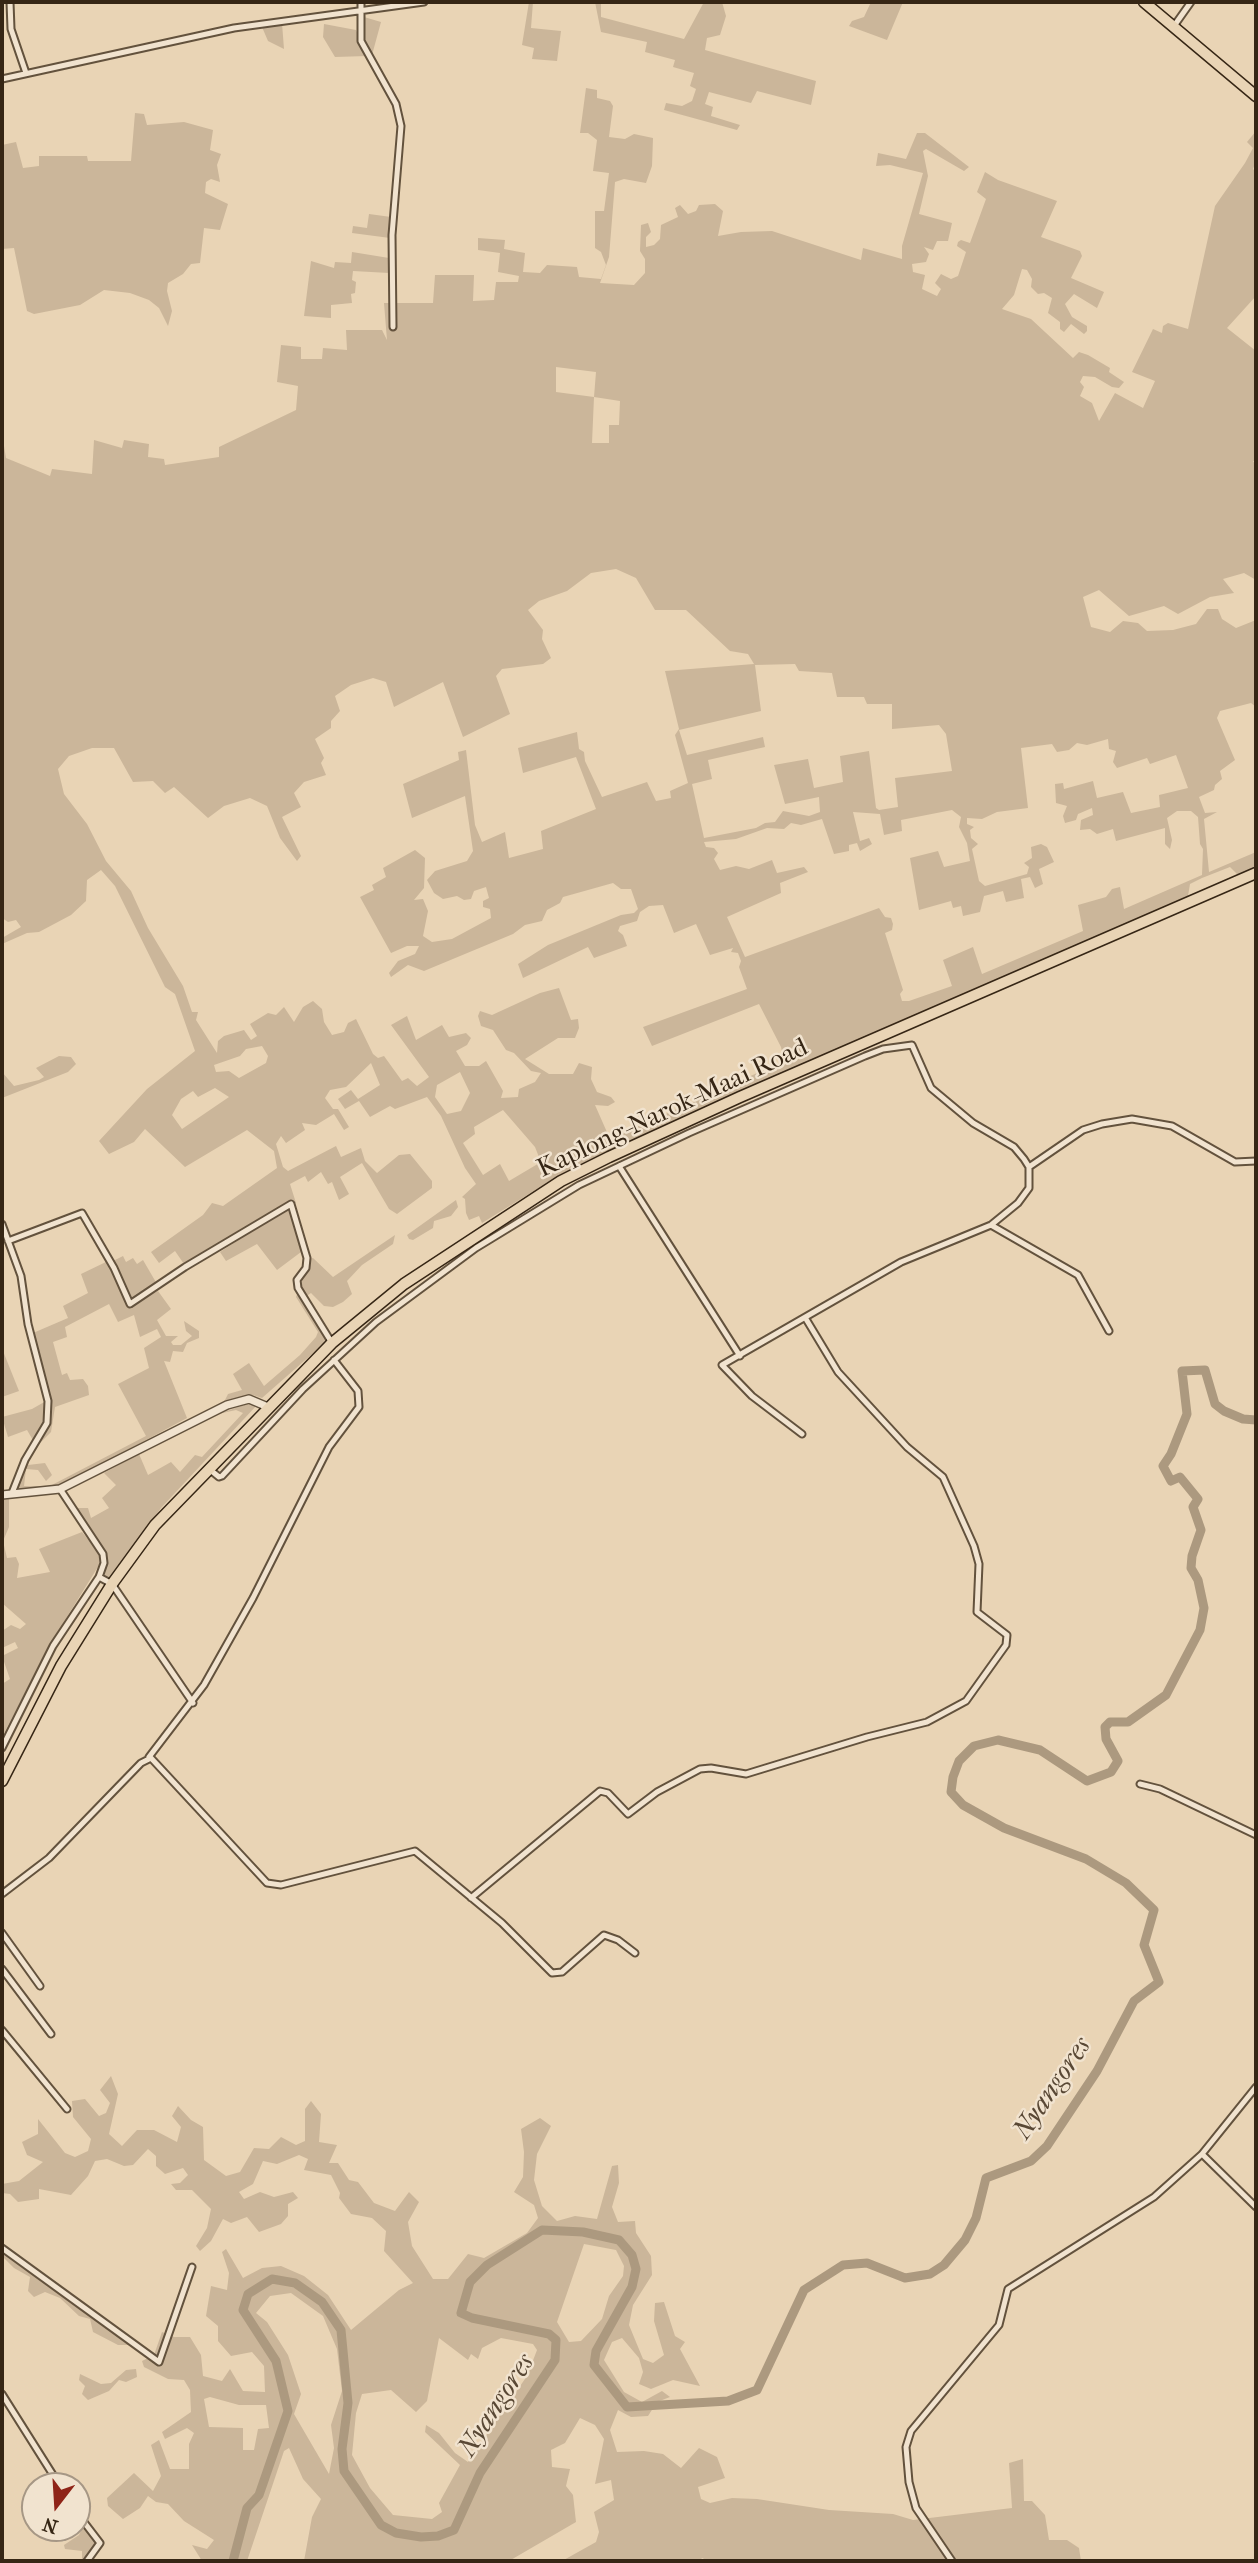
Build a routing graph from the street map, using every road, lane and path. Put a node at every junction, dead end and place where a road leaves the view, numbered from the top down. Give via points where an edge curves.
1 (10, 2) edge
2 (424, 2) edge
3 (1144, 2) edge
4 (1191, 2) edge
5 (361, 5) edge
6 (1174, 26) junction
7 (26, 73) junction
8 (2, 79) edge
9 (1256, 96) edge
10 (393, 327) dead end
11 (1256, 873) edge
12 (1256, 1161) edge
13 (618, 1166) junction
14 (1030, 1167) junction
15 (503, 1217) junction
16 (2, 1224) edge
17 (991, 1225) junction
18 (509, 1228) junction
19 (8, 1241) junction
20 (412, 1279) junction
21 (421, 1288) junction
22 (806, 1319) junction
23 (1109, 1331) dead end
24 (332, 1343) junction
25 (740, 1356) junction
26 (334, 1360) junction
27 (268, 1407) junction
28 (802, 1434) dead end
29 (208, 1468) junction
30 (60, 1489) junction
31 (12, 1493) junction
32 (2, 1495) edge
33 (99, 1577) junction
34 (112, 1584) junction
35 (193, 1703) junction
36 (13, 1725) junction
37 (26, 1731) junction
38 (2, 1748) edge
39 (148, 1758) junction
40 (2, 1781) edge
41 (1140, 1784) dead end
42 (1256, 1835) edge
43 (2, 1894) edge
44 (471, 1898) junction
45 (2, 1933) edge
46 (635, 1953) dead end
47 (2, 1969) edge
48 (40, 1986) dead end
49 (2, 2030) edge
50 (51, 2034) dead end
51 (1256, 2087) edge
52 (67, 2109) dead end
53 (1202, 2154) junction
54 (1256, 2207) edge
55 (2, 2248) edge
56 (192, 2267) dead end
57 (2, 2395) edge
58 (51, 2472) edge
59 (91, 2531) edge
60 (87, 2561) edge
61 (952, 2561) edge

1 - 7 street via 11,29
2 - 5 street
3 - 6 highway
4 - 6 street
5 - 7 street
5 - 10 street via 361,41 396,104 401,126 392,235
6 - 9 highway
7 - 8 street
11 - 15 highway, Kaplong-Narok-Maai Road via 667,1129 561,1181
12 - 14 street via 1235,1162 1171,1126 1132,1119 1083,1130
13 - 14 street via 865,1056 908,1044 917,1051 931,1088 973,1123 1014,1147
13 - 18 street
13 - 25 street
14 - 17 street via 1026,1193
15 - 18 street
15 - 20 highway, Kaplong-Narok-Maai Road
16 - 19 street
17 - 22 street via 901,1262
17 - 23 street via 1078,1275
18 - 21 street
19 - 24 street via 82,1213 130,1304 291,1204 307,1258 298,1288
19 - 31 street via 21,1276 48,1412 47,1423
20 - 21 street
20 - 24 highway, Kaplong-Narok-Maai Road
21 - 26 street
22 - 25 street
22 - 44 street via 838,1372 907,1447 943,1478 979,1564 977,1612 1007,1635 1006,1646 966,1702 927,1722 746,1774 700,1769 657,1791 628,1814 600,1791
24 - 27 highway, Kaplong-Narok-Maai Road
25 - 28 street via 722,1367
26 - 29 street via 224,1475 219,1477
26 - 35 street via 358,1391 359,1408 330,1447
27 - 29 highway, Kaplong-Narok-Maai Road
27 - 30 street via 249,1399 227,1405
29 - 34 highway, Kaplong-Narok-Maai Road via 155,1525
30 - 31 street
30 - 33 street via 103,1554
31 - 32 street
33 - 34 street
33 - 36 street via 53,1646
34 - 35 street
34 - 37 highway, Kaplong-Narok-Maai Road
35 - 39 street
36 - 37 street
36 - 38 street
37 - 40 highway, Kaplong-Narok-Maai Road
39 - 43 street via 49,1858
39 - 44 street via 164,1769 267,1883 281,1885 411,1850 423,1855
41 - 42 street via 1160,1788
44 - 46 street via 552,1973 562,1972 604,1935
45 - 48 street
47 - 50 street
49 - 52 street
51 - 53 street
53 - 54 street
53 - 61 street via 1133,2213 1008,2289 999,2325 911,2431 906,2447 916,2508
55 - 56 street via 159,2362
57 - 58 street
59 - 60 street via 100,2543

